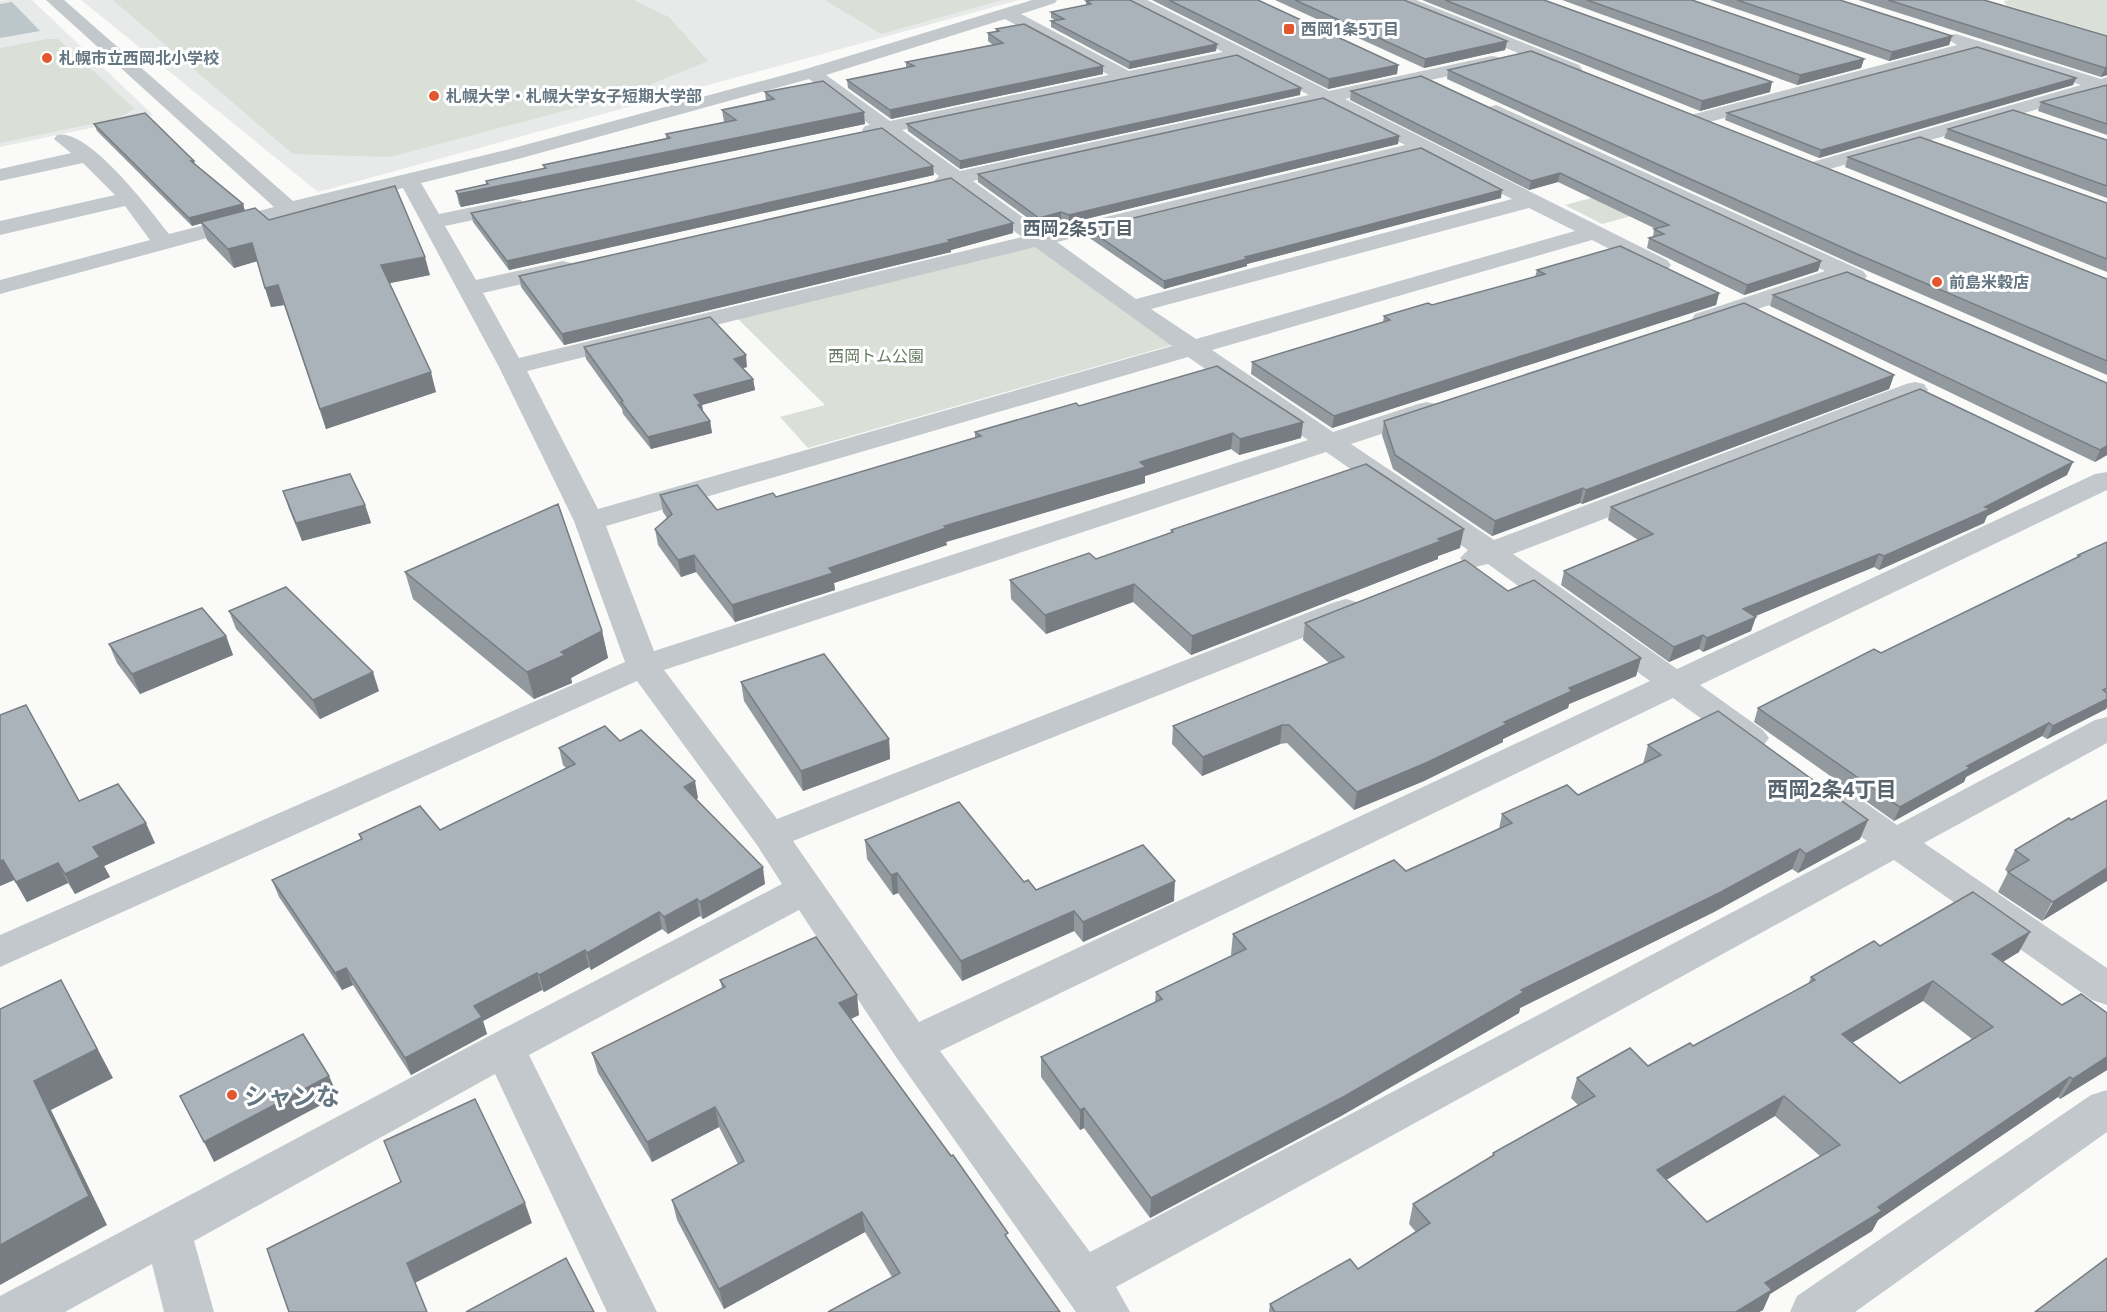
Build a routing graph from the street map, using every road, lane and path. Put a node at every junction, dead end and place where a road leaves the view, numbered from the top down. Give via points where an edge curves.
1 (54, 0) edge
2 (1049, 0) edge
3 (1134, 0) edge
4 (1402, 0) edge
5 (1006, 13) junction
6 (1944, 35) edge
7 (1977, 45) junction
8 (1532, 52) junction
9 (1238, 54) junction
10 (1856, 57) edge
11 (1390, 62) edge
12 (1890, 69) junction
13 (812, 74) junction
14 (1587, 74) edge
15 (1124, 76) junction
16 (1421, 76) junction
17 (1762, 81) edge
18 (2105, 85) edge
19 (1449, 90) edge
20 (1796, 93) junction
21 (1327, 97) junction
22 (1481, 105) edge
23 (1676, 110) edge
24 (2011, 111) junction
25 (1698, 119) junction
26 (2043, 122) edge
27 (886, 127) junction
28 (1730, 132) edge
29 (851, 134) edge
30 (1918, 138) junction
31 (64, 139) dead end
32 (1425, 146) junction
33 (1951, 150) edge
34 (89, 155) junction
35 (1794, 158) edge
36 (1816, 167) junction
37 (0, 174) edge
38 (957, 178) junction
39 (409, 180) junction
40 (1848, 180) edge
41 (922, 186) edge
42 (131, 198) junction
43 (538, 200) edge
44 (1531, 201) junction
45 (289, 209) junction
46 (433, 222) junction
47 (0, 228) edge
48 (1592, 233) junction
49 (1040, 239) junction
50 (164, 243) junction
51 (585, 263) edge
52 (1673, 272) edge
53 (1845, 272) junction
54 (1878, 286) edge
55 (0, 288) edge
56 (469, 290) junction
57 (1714, 291) edge
58 (1744, 306) junction
59 (1132, 307) junction
60 (1776, 322) edge
61 (1677, 328) edge
62 (1192, 348) junction
63 (513, 367) junction
64 (1915, 390) edge
65 (1452, 401) edge
66 (1328, 442) junction
67 (2099, 477) edge
68 (589, 520) junction
69 (1491, 552) junction
70 (1446, 569) edge
71 (1369, 600) edge
72 (643, 666) junction
73 (1674, 683) junction
74 (2107, 728) edge
75 (1770, 753) edge
76 (1809, 780) edge
77 (770, 836) junction
78 (1895, 843) junction
79 (805, 889) junction
80 (0, 952) edge
81 (2107, 989) edge
82 (911, 1045) junction
83 (504, 1048) junction
84 (2107, 1108) edge
85 (167, 1231) junction
86 (1093, 1297) edge
87 (18, 1312) edge
88 (189, 1312) edge
89 (632, 1312) edge
90 (1815, 1312) edge

1 - 45 street
2 - 5 street
3 - 9 street
4 - 8 street
5 - 13 street
5 - 15 street
6 - 7 street
7 - 12 street
7 - 18 street
8 - 14 street
8 - 16 street
9 - 15 street
9 - 21 street
10 - 12 street
11 - 16 street
12 - 20 street
13 - 27 street
13 - 39 street
15 - 27 street
16 - 19 street
16 - 21 street
17 - 20 street
18 - 24 street
20 - 25 street
21 - 32 street
21 - 38 street
22 - 53 street
23 - 25 street
24 - 26 street
24 - 30 street
25 - 28 street
27 - 29 street
27 - 38 street
30 - 33 street
30 - 36 street
31 - 34 street
32 - 44 street
32 - 49 street
34 - 37 street
34 - 42 street
35 - 36 street
36 - 40 street
38 - 41 street
38 - 49 street
39 - 45 street
39 - 46 street
42 - 47 street
42 - 50 street
43 - 46 street
44 - 48 street
44 - 59 street
45 - 50 street
46 - 56 street
48 - 52 street
48 - 62 street
49 - 59 street
49 - 63 street
50 - 55 street
51 - 56 street
53 - 54 street
53 - 58 street
56 - 63 street
57 - 58 street
58 - 60 street
58 - 61 street
59 - 62 street
62 - 66 street
62 - 68 street
63 - 68 street
64 - 69 street
65 - 66 street
66 - 69 street
66 - 72 street
67 - 73 street
68 - 72 street
69 - 70 street
69 - 73 street
71 - 77 street
72 - 77 street
72 - 80 street
73 - 75 street
73 - 82 street
74 - 78 street
76 - 78 street
77 - 79 street
78 - 81 street
78 - 86 street
79 - 82 street
79 - 83 street
82 - 86 street
83 - 85 street
83 - 89 street
84 - 90 street
85 - 87 street
85 - 88 street

